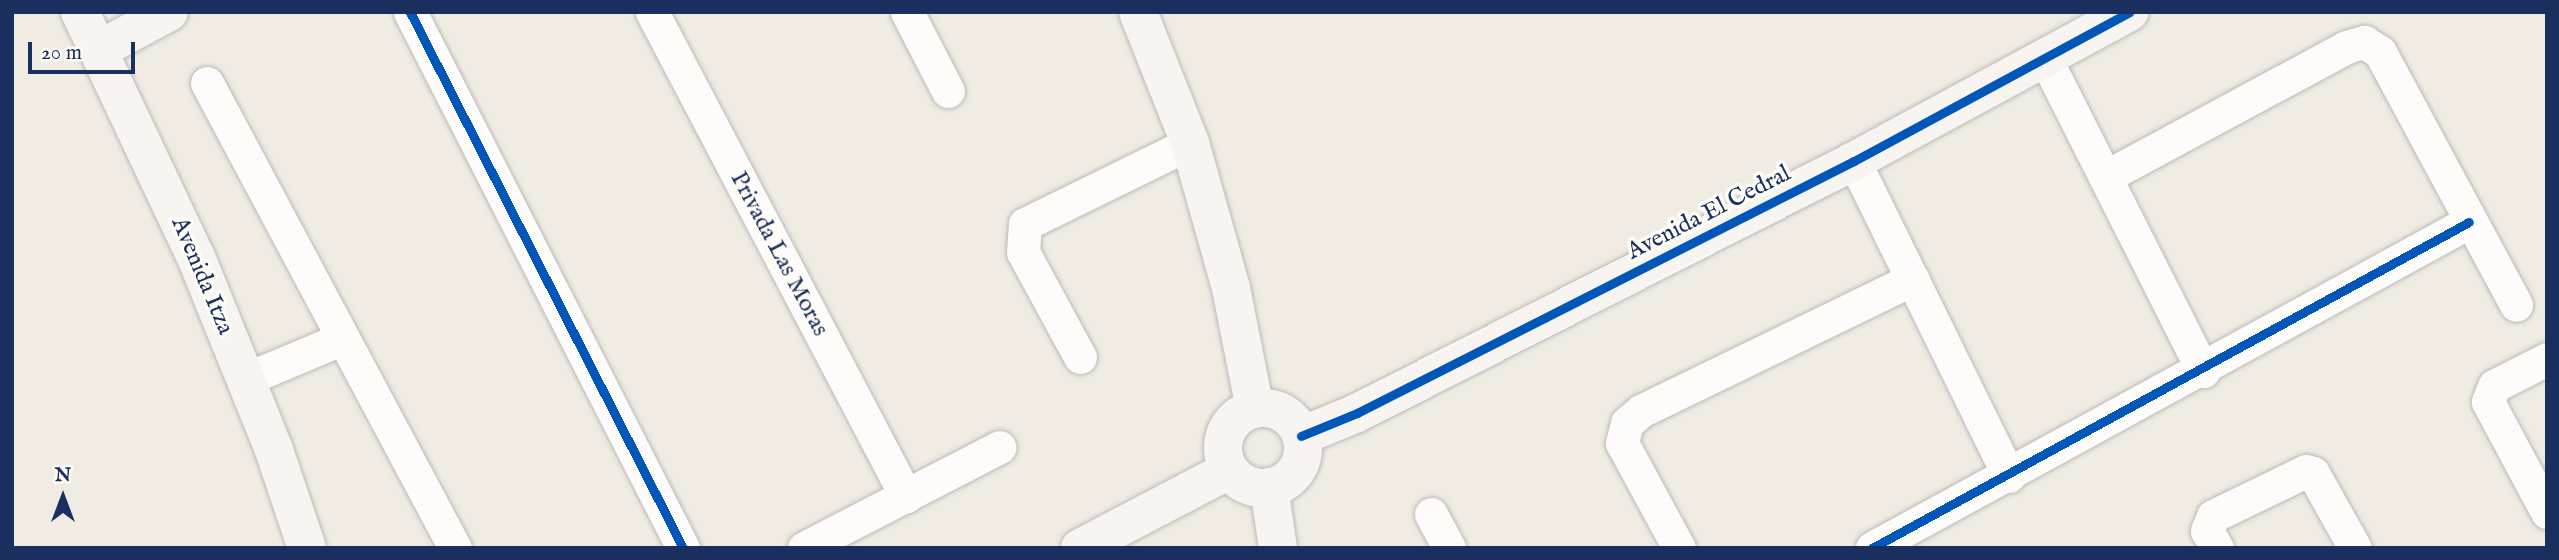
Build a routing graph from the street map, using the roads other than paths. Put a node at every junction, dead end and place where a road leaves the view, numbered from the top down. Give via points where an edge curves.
1 (80, 12) edge
2 (169, 12) edge
3 (410, 12) edge
4 (652, 12) edge
5 (907, 12) edge
6 (1138, 12) edge
7 (2129, 12) edge
8 (100, 49) junction
9 (2045, 58) junction
10 (207, 83) dead end
11 (948, 91) dead end
12 (1190, 143) junction
13 (1854, 161) junction
14 (2105, 177) junction
15 (2469, 222) junction
16 (1913, 279) junction
17 (2516, 305) dead end
18 (341, 340) junction
19 (1080, 357) dead end
20 (2547, 359) edge
21 (2203, 371) junction
22 (246, 379) junction
23 (1255, 409) junction
24 (1301, 436) junction
25 (1000, 447) dead end
26 (1229, 470) junction
27 (2008, 476) junction
28 (1269, 487) junction
29 (906, 496) junction
30 (2547, 512) edge
31 (1431, 514) dead end
32 (307, 548) edge
33 (455, 548) edge
34 (683, 548) edge
35 (804, 548) edge
36 (1080, 548) edge
37 (1278, 548) edge
38 (1449, 548) edge
39 (1679, 548) edge
40 (1872, 548) edge
41 (2217, 548) edge
42 (2355, 548) edge

1 - 8 street, Avenida Itza
2 - 8 street
3 - 34 street
4 - 29 street, Privada Las Moras
5 - 11 street
6 - 12 street
7 - 9 street, Avenida El Cedral
8 - 22 street, Avenida Itza
9 - 13 street, Avenida El Cedral
9 - 14 street
10 - 18 street
12 - 19 street via 1026,224 1023,252
12 - 23 street via 1231,288
13 - 16 street
13 - 24 street, Avenida El Cedral via 1357,413
14 - 15 street via 2346,47 2364,42 2381,52
14 - 21 street
15 - 17 street
15 - 21 street
16 - 27 street
16 - 39 street via 1640,411 1627,424 1622,443
18 - 22 street
18 - 33 street
20 - 30 street via 2494,386 2488,402
21 - 27 street
22 - 32 street, Avenida Itza
23 - 24 street via 1285,414
23 - 26 street via 1234,419 1226,430 1223,443
24 - 28 street via 1300,463 1282,483
25 - 29 street
26 - 28 street via 1246,484
26 - 36 street
27 - 40 street
28 - 37 street
29 - 35 street
31 - 38 street
41 - 42 street via 2207,531 2213,516 2306,471 2313,473

